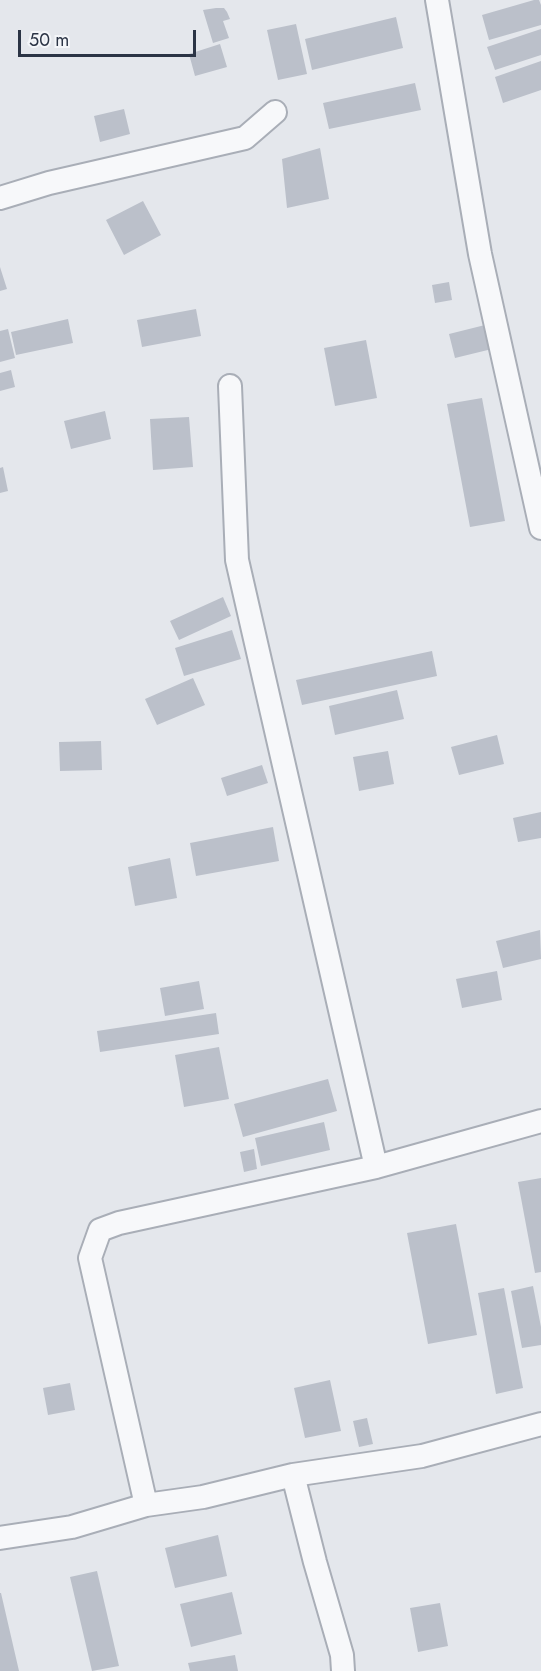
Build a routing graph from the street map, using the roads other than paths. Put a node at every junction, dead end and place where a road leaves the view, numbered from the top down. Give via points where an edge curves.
1 (437, 0) edge
2 (275, 112) dead end
3 (0, 198) edge
4 (230, 386) dead end
5 (541, 528) edge
6 (541, 1121) edge
7 (376, 1167) junction
8 (541, 1424) edge
9 (293, 1475) junction
10 (146, 1505) junction
11 (0, 1538) edge
12 (343, 1671) edge

1 - 5 street via 480,254
2 - 3 street via 245,138
4 - 7 street via 237,560
6 - 7 street
7 - 10 street via 100,1230 90,1258
8 - 9 street via 422,1456
9 - 10 street via 203,1497
9 - 12 street
10 - 11 street via 72,1527

